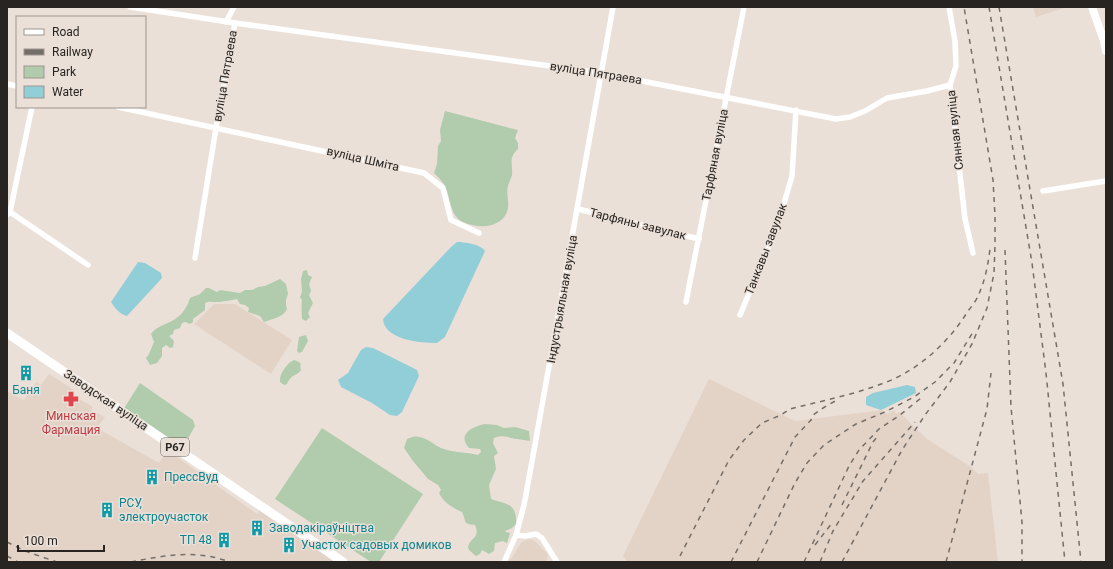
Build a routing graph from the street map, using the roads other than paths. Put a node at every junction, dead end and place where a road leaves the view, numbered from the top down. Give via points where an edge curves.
1 (130, 7) edge
2 (234, 7) edge
3 (613, 7) edge
4 (744, 7) edge
5 (949, 7) edge
6 (1092, 7) edge
7 (226, 22) junction
8 (235, 23) junction
9 (1106, 51) edge
10 (601, 73) junction
11 (950, 85) junction
12 (726, 96) junction
13 (32, 108) edge
14 (123, 108) edge
15 (796, 110) junction
16 (216, 128) junction
17 (1106, 181) edge
18 (1043, 191) dead end
19 (578, 209) junction
20 (8, 214) edge
21 (479, 233) dead end
22 (699, 239) junction
23 (973, 253) dead end
24 (195, 258) dead end
25 (88, 265) dead end
26 (686, 302) dead end
27 (740, 315) dead end
28 (7, 333) edge
29 (516, 535) junction
30 (343, 562) edge
31 (504, 562) edge
32 (557, 562) edge

1 - 7 street, вуліца Пятраева
2 - 7 street
3 - 10 street, Індустрыяльная вуліца
4 - 12 street, Тарфяная вуліца
5 - 11 street, Сянная вуліца via 956,66
6 - 9 main road
7 - 8 street, вуліца Пятраева
8 - 10 street, вуліца Пятраева
8 - 16 street, вуліца Пятраева
10 - 12 street, вуліца Пятраева
10 - 19 street, Індустрыяльная вуліца
11 - 15 street, вуліца Пятраева via 887,98 850,117 836,118
11 - 23 street, Сянная вуліца via 965,219
12 - 15 street, вуліца Пятраева
12 - 22 street, Тарфяная вуліца
13 - 20 street
14 - 16 street, вуліца Шміта
15 - 27 street, Танкавы завулак via 792,176 777,227
16 - 21 street, вуліца Шміта via 424,173 444,188 451,220
16 - 24 street
17 - 18 street
19 - 22 street, Тарфяны завулак
19 - 29 street, Індустрыяльная вуліца via 532,467
20 - 25 street
22 - 26 street, Тарфяная вуліца
28 - 30 main road, Заводская вуліца / Р67
29 - 31 street, Індустрыяльная вуліца
29 - 32 street via 536,534 542,538

